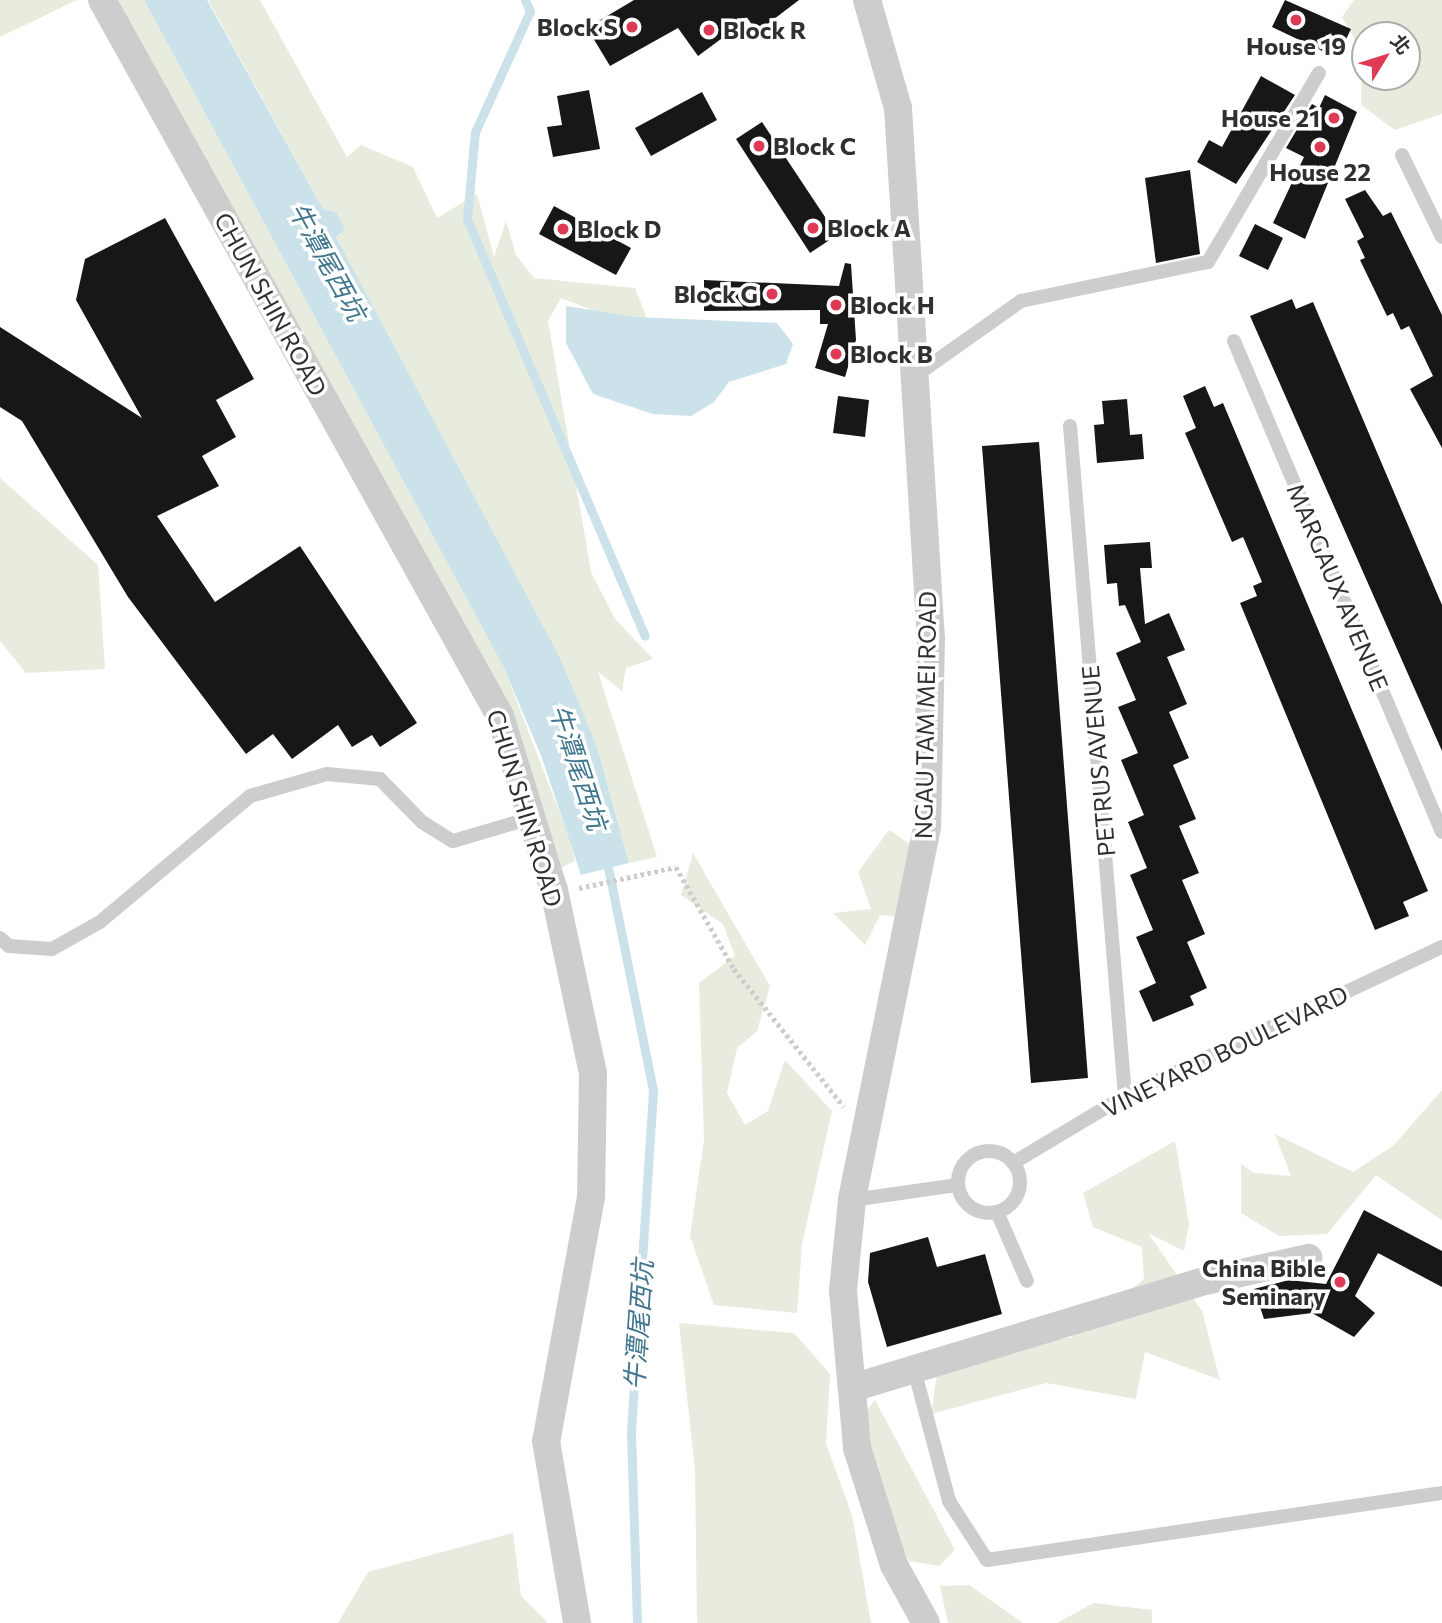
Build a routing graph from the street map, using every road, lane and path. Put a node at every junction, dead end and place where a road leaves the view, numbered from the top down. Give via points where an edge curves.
1 (103, 0) edge
2 (867, 0) edge
3 (1319, 73) dead end
4 (1402, 155) dead end
5 (1442, 237) edge
6 (1234, 341) dead end
7 (915, 376) junction
8 (1070, 426) dead end
9 (531, 818) junction
10 (1442, 832) edge
11 (555, 893) junction
12 (0, 938) edge
13 (1442, 947) edge
14 (1125, 1096) junction
15 (869, 1121) junction
16 (1013, 1163) junction
17 (958, 1185) junction
18 (852, 1200) junction
19 (997, 1212) junction
20 (1308, 1258) dead end
21 (1027, 1281) dead end
22 (914, 1369) junction
23 (852, 1388) junction
24 (1442, 1493) edge
25 (577, 1623) edge
26 (926, 1623) edge

1 - 9 street, CHUN SHIN ROAD via 500,716
2 - 7 street, NGAU TAM MEI ROAD via 898,108
3 - 7 lane via 1208,262 1021,301
4 - 5 lane
6 - 10 lane, MARGAUX AVENUE
7 - 15 street, NGAU TAM MEI ROAD via 931,639 927,827
8 - 14 lane, PETRUS AVENUE
9 - 11 street, CHUN SHIN ROAD
9 - 12 lane via 453,841 422,822 380,779 327,774 250,796 100,922 52,949 9,946
11 - 15 path via 677,867 734,969 817,1079 850,1114
11 - 25 street, CHUN SHIN ROAD via 593,1073 591,1197 546,1441
13 - 14 lane, VINEYARD BOULEVARD
14 - 16 lane, VINEYARD BOULEVARD
15 - 18 street, NGAU TAM MEI ROAD
16 - 17 lane via 996,1153 977,1154 962,1166
16 - 19 lane via 1019,1191
17 - 18 lane
17 - 19 lane via 967,1204
18 - 23 street, NGAU TAM MEI ROAD via 843,1290
19 - 21 lane
20 - 22 street via 1205,1281
22 - 23 street
22 - 24 lane via 949,1501 987,1560
23 - 26 street, NGAU TAM MEI ROAD via 857,1448 877,1517

